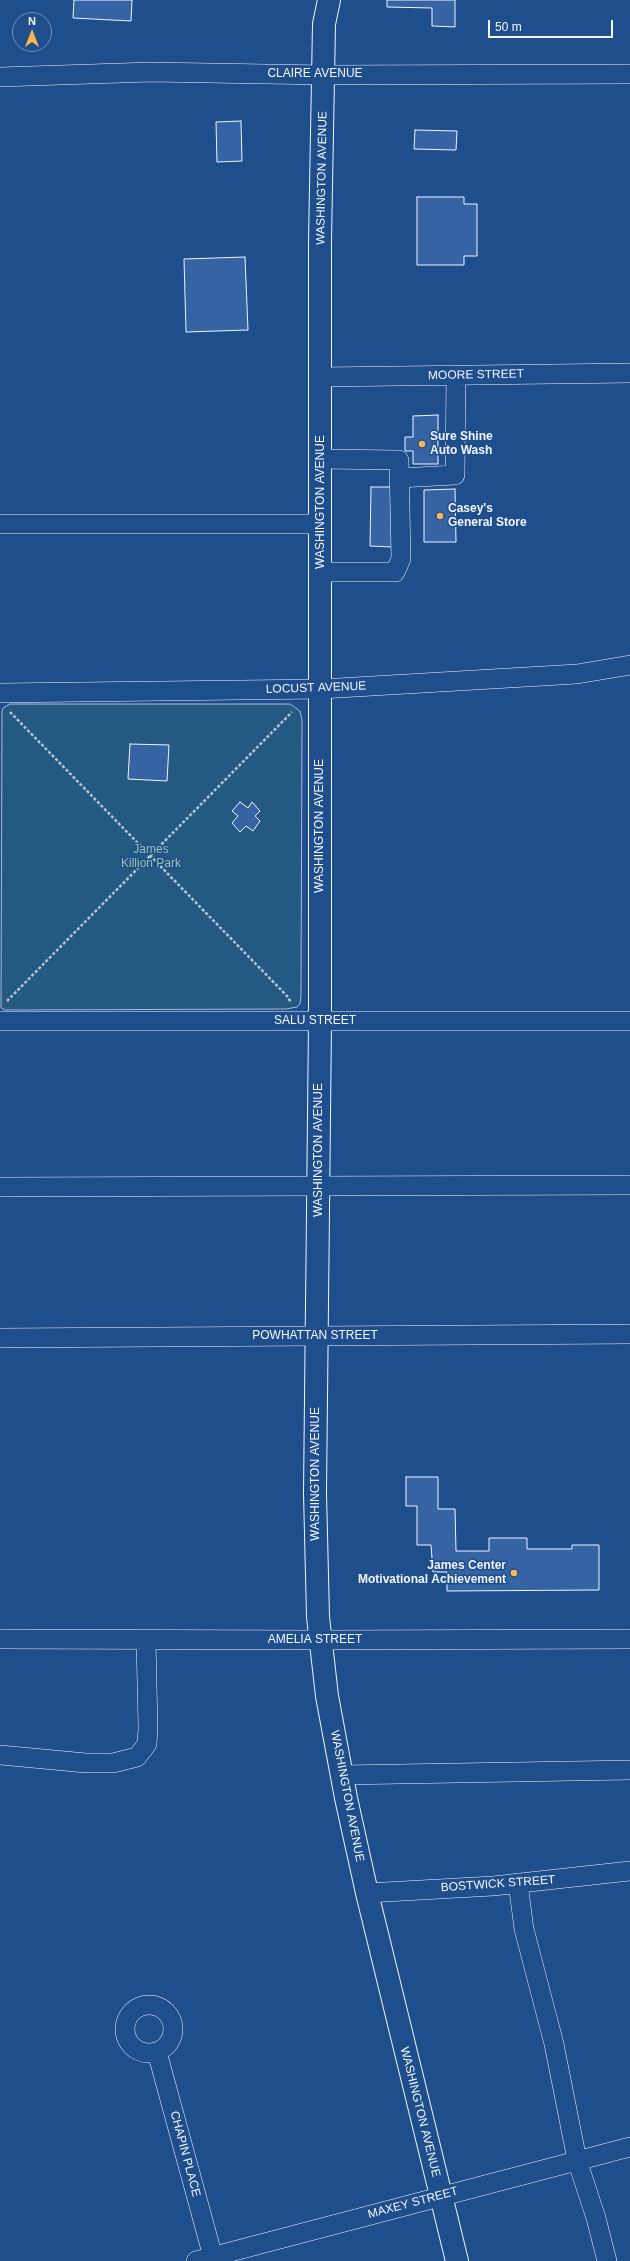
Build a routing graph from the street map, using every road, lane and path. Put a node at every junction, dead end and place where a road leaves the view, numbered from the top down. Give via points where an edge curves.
1 (319, 0) edge
2 (329, 0) edge
3 (324, 24) junction
4 (630, 74) edge
5 (324, 75) junction
6 (0, 77) edge
7 (630, 373) edge
8 (456, 375) junction
9 (321, 377) junction
10 (321, 459) junction
11 (399, 478) junction
12 (0, 524) edge
13 (321, 524) junction
14 (321, 572) junction
15 (630, 665) edge
16 (321, 689) junction
17 (0, 693) edge
18 (10, 712) dead end
19 (292, 712) dead end
20 (150, 856) junction
21 (7, 1001) dead end
22 (291, 1009) dead end
23 (0, 1021) edge
24 (320, 1021) junction
25 (630, 1021) edge
26 (318, 1185) junction
27 (630, 1185) edge
28 (0, 1187) edge
29 (630, 1334) edge
30 (317, 1336) junction
31 (0, 1338) edge
32 (0, 1639) edge
33 (630, 1639) edge
34 (146, 1640) junction
35 (320, 1640) junction
36 (0, 1755) edge
37 (630, 1770) edge
38 (342, 1775) junction
39 (630, 1871) edge
40 (518, 1883) junction
41 (367, 1893) junction
42 (157, 2052) dead end
43 (630, 2147) edge
44 (577, 2160) junction
45 (441, 2195) junction
46 (204, 2259) edge
47 (457, 2261) edge
48 (607, 2261) edge

1 - 3 main road, WASHINGTON AVENUE
2 - 3 main road, WASHINGTON AVENUE
3 - 5 main road, WASHINGTON AVENUE
4 - 5 street, CLAIRE AVENUE
5 - 6 street, CLAIRE AVENUE via 151,72
5 - 9 main road, WASHINGTON AVENUE via 320,241
7 - 8 street, MOORE STREET
8 - 9 street, MOORE STREET
8 - 11 street via 455,476
9 - 10 main road, WASHINGTON AVENUE
10 - 11 street via 399,460
10 - 13 main road, WASHINGTON AVENUE
11 - 14 street via 401,559 395,572
12 - 13 street
13 - 14 main road, WASHINGTON AVENUE
14 - 16 main road, WASHINGTON AVENUE
15 - 16 street, LOCUST AVENUE via 577,674
16 - 17 street, LOCUST AVENUE
16 - 24 main road, WASHINGTON AVENUE
18 - 20 path
19 - 20 path
20 - 21 path
20 - 22 path via 288,997
23 - 24 street, SALU STREET
24 - 25 street, SALU STREET
24 - 26 main road, WASHINGTON AVENUE
26 - 27 street
26 - 28 street
26 - 30 main road, WASHINGTON AVENUE
29 - 30 street, POWHATTAN STREET
30 - 31 street, POWHATTAN STREET
30 - 35 main road, WASHINGTON AVENUE via 316,1564
32 - 34 street, AMELIA STREET
33 - 35 street, AMELIA STREET
34 - 35 street, AMELIA STREET
34 - 36 street via 147,1744 137,1757 113,1763 100,1763
35 - 38 main road, WASHINGTON AVENUE via 327,1696
37 - 38 street
38 - 41 main road, WASHINGTON AVENUE
39 - 40 street, BOSTWICK STREET
40 - 41 street, BOSTWICK STREET
40 - 44 street via 524,1929 554,2044
41 - 45 main road, WASHINGTON AVENUE
42 - 46 street, CHAPIN PLACE
43 - 44 street, MAXEY STREET
44 - 45 street, MAXEY STREET
44 - 48 street
45 - 46 street, MAXEY STREET
45 - 47 main road, WASHINGTON AVENUE

